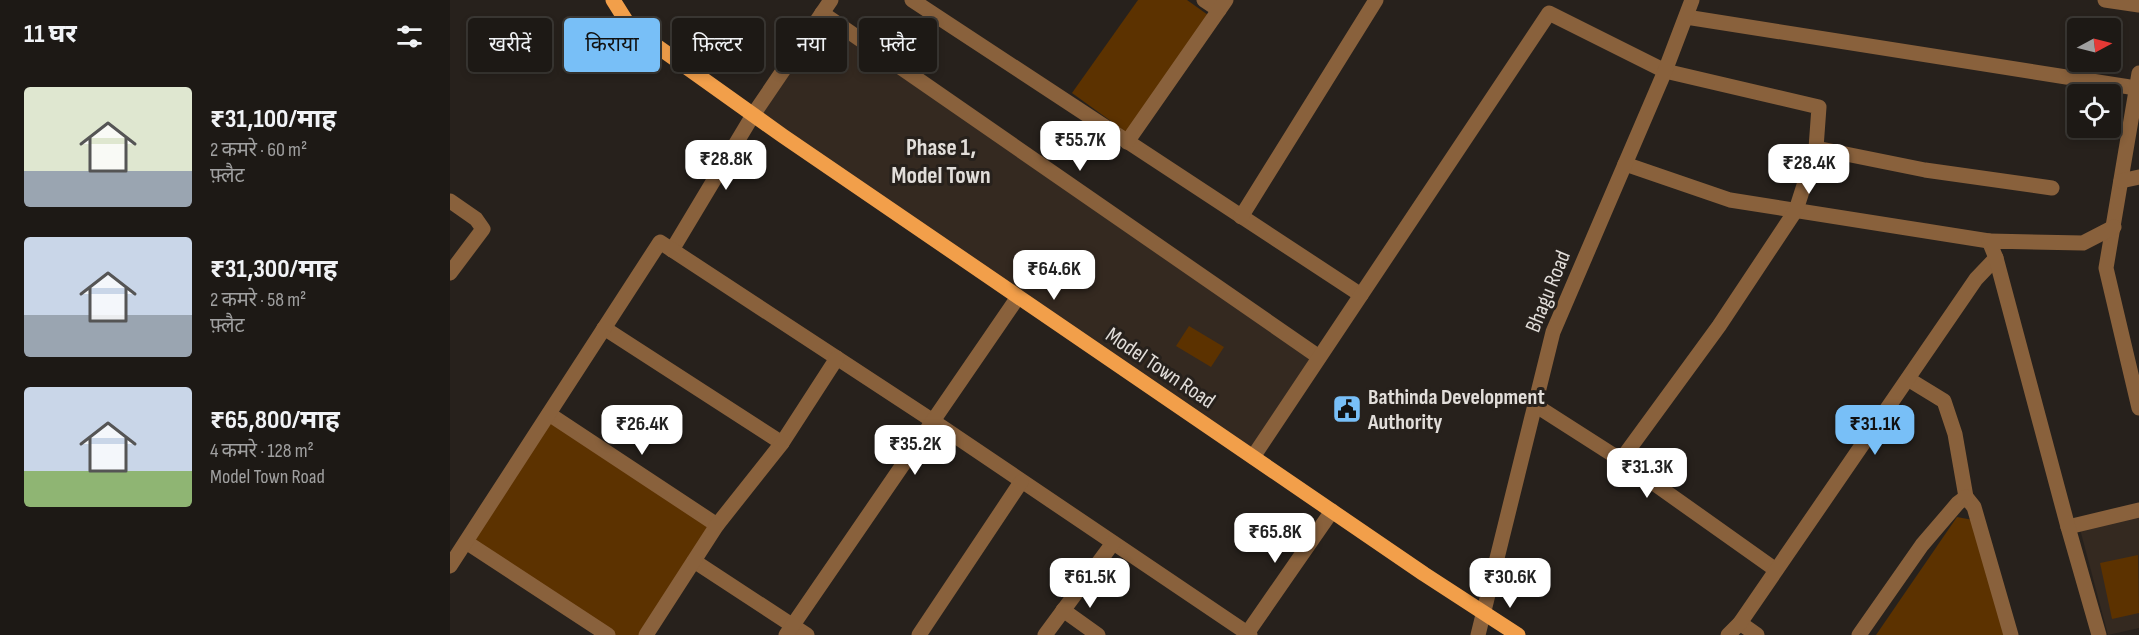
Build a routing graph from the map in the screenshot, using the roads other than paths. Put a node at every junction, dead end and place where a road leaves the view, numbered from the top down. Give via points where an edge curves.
1 (614, 0) edge
2 (831, 0) edge
3 (912, 0) edge
4 (1204, 0) edge
5 (1376, 0) edge
6 (1692, 0) edge
7 (2105, 0) edge
8 (1222, 5) edge
9 (2139, 5) edge
10 (822, 13) junction
11 (1686, 17) junction
12 (1665, 71) junction
13 (2137, 81) edge
14 (753, 115) junction
15 (1127, 142) junction
16 (1816, 148) junction
17 (1625, 164) junction
18 (2139, 177) edge
19 (2121, 181) junction
20 (2052, 188) dead end
21 (450, 201) edge
22 (1796, 210) junction
23 (1241, 217) junction
24 (2114, 227) junction
25 (1989, 241) junction
26 (672, 250) junction
27 (1996, 258) junction
28 (450, 273) edge
29 (1361, 295) junction
30 (1018, 297) junction
31 (604, 328) junction
32 (1319, 357) junction
33 (837, 358) junction
34 (1908, 379) junction
35 (1535, 405) junction
36 (2139, 408) edge
37 (549, 414) junction
38 (933, 421) junction
39 (782, 444) junction
40 (1252, 457) junction
41 (1621, 460) junction
42 (1021, 482) junction
43 (1966, 497) junction
44 (2139, 510) edge
45 (1332, 511) junction
46 (717, 525) junction
47 (2068, 527) junction
48 (466, 542) junction
49 (1113, 543) junction
50 (694, 561) junction
51 (450, 566) edge
52 (1776, 570) junction
53 (1063, 610) junction
54 (1483, 611) junction
55 (1740, 623) junction
56 (790, 630) edge
57 (1247, 634) edge
58 (608, 635) edge
59 (646, 635) edge
60 (807, 635) edge
61 (919, 635) edge
62 (1045, 635) edge
63 (1098, 635) edge
64 (1478, 635) edge
65 (1518, 635) edge
66 (1728, 635) edge
67 (1757, 635) edge
68 (1859, 635) edge
69 (2011, 635) edge
70 (2100, 635) edge

1 - 14 main road, Model Town Road via 630,27
2 - 10 street
3 - 15 street
4 - 8 street
5 - 23 street
6 - 11 street, Bhagu Road
7 - 9 street
8 - 15 street
10 - 14 street
10 - 32 street
11 - 12 street, Bhagu Road
11 - 13 street
12 - 16 street via 1820,107
12 - 17 street, Bhagu Road
12 - 29 street via 1549,13
13 - 19 street
14 - 26 street
14 - 30 main road, Model Town Road
15 - 23 street
16 - 20 street via 1925,170
16 - 22 street
17 - 22 street via 1730,200
17 - 35 street, Bhagu Road via 1552,332
18 - 19 street
19 - 24 street
21 - 28 street via 476,219 483,229
22 - 25 street
22 - 41 street via 1719,326
23 - 29 street
24 - 25 street via 2083,243
24 - 36 street via 2106,268
25 - 27 street
26 - 31 street via 660,242
26 - 33 street
27 - 34 street via 1976,279
27 - 47 street
29 - 32 street
30 - 38 street
30 - 40 main road, Model Town Road
31 - 37 street
31 - 39 street
32 - 40 street
33 - 38 street
33 - 39 street
34 - 43 street via 1944,401
34 - 52 street
35 - 41 street
35 - 54 street, Bhagu Road
37 - 46 street
37 - 48 street
38 - 42 street
38 - 56 street
39 - 46 street
40 - 45 main road, Model Town Road
41 - 52 street
42 - 49 street
42 - 61 street
43 - 68 street via 1922,545
43 - 69 street via 1974,507
44 - 47 street
45 - 54 main road, Model Town Road
45 - 57 street
46 - 50 street
47 - 70 street
48 - 51 street
48 - 58 street
49 - 53 street
49 - 57 street
50 - 56 street
50 - 59 street
52 - 55 street
53 - 62 street
53 - 63 street
54 - 64 street, Bhagu Road
54 - 65 main road, Model Town Road
55 - 66 street
55 - 67 street
56 - 60 street

